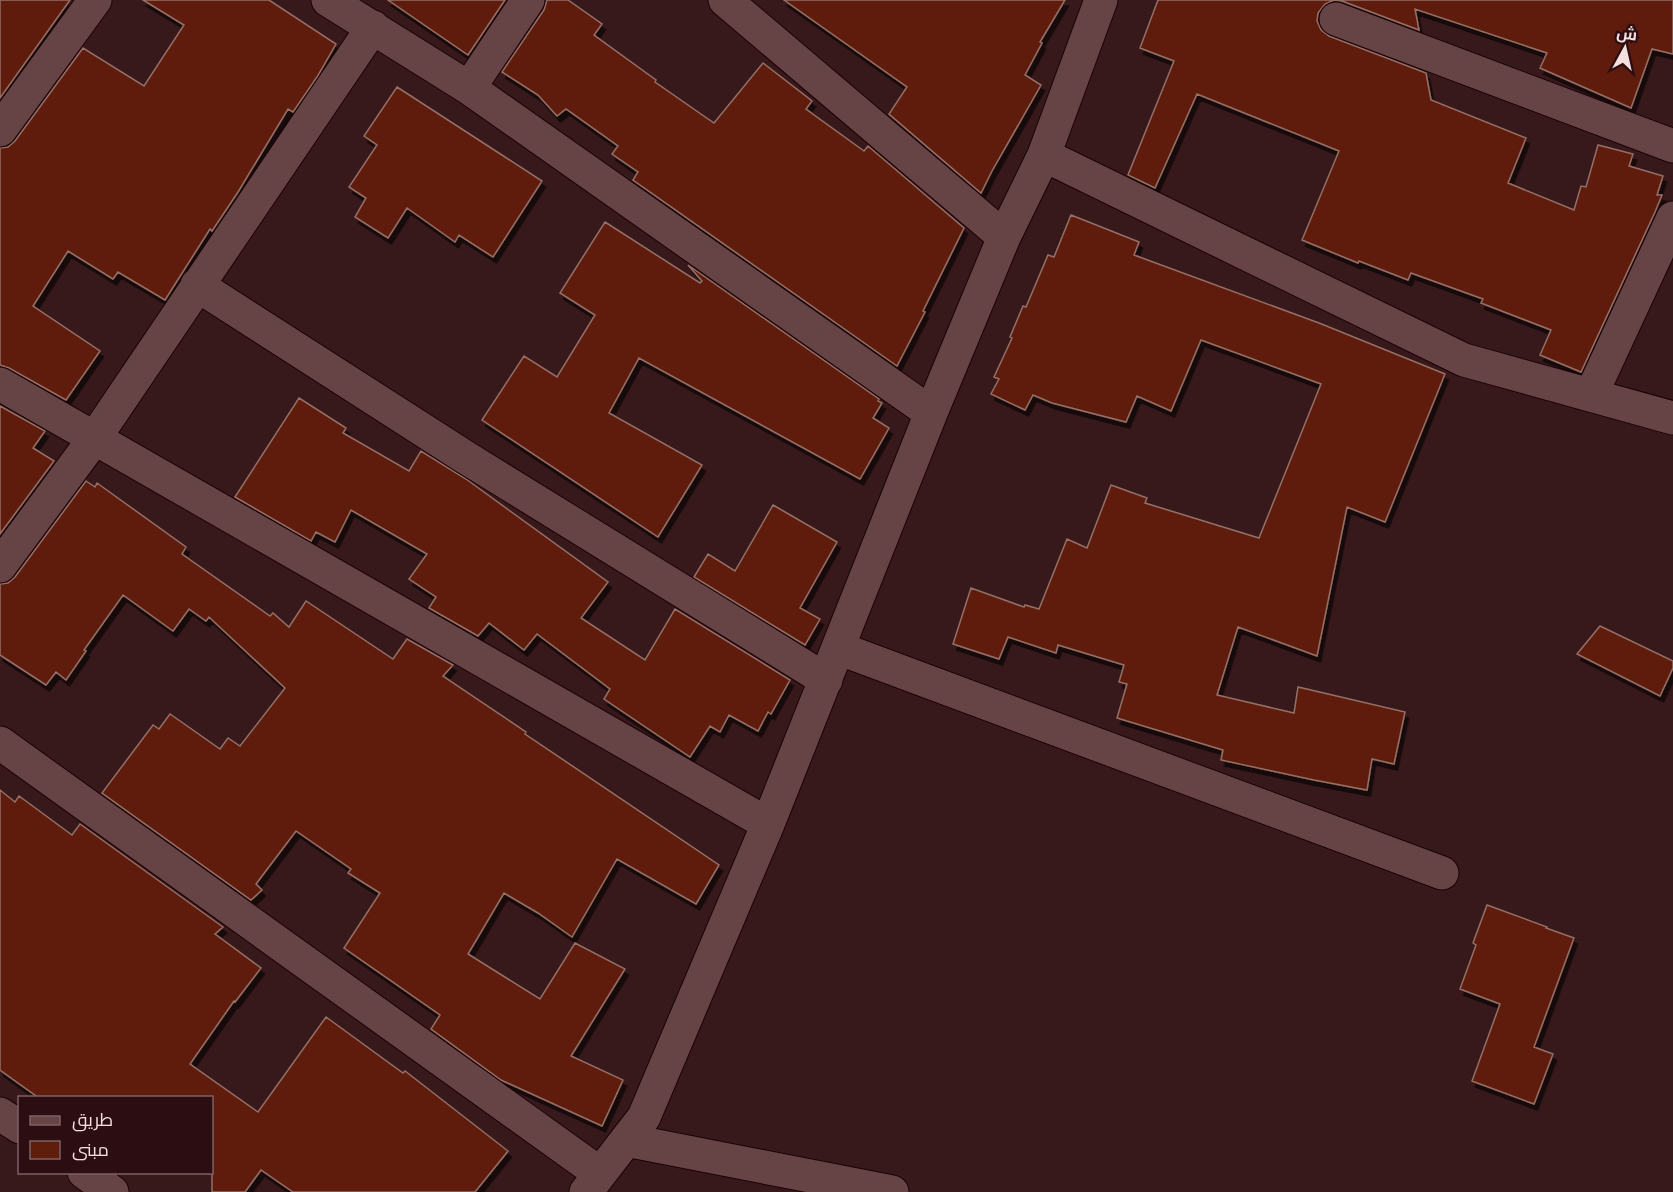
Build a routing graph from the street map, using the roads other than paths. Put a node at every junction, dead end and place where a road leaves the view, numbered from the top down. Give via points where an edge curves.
1 (95, 0) edge
2 (328, 0) edge
3 (528, 0) edge
4 (724, 0) edge
5 (1101, 0) edge
6 (1336, 19) dead end
7 (373, 27) junction
8 (469, 88) junction
9 (0, 129) edge
10 (1673, 146) edge
11 (1044, 156) junction
12 (1673, 218) edge
13 (1004, 237) junction
14 (197, 285) junction
15 (0, 384) edge
16 (1591, 395) junction
17 (931, 413) junction
18 (1673, 418) edge
19 (94, 439) junction
20 (0, 566) edge
21 (838, 648) junction
22 (826, 680) junction
23 (0, 743) edge
24 (768, 824) junction
25 (1442, 873) dead end
26 (0, 1114) edge
27 (18, 1126) edge
28 (626, 1140) junction
29 (85, 1174) edge
30 (593, 1183) edge
31 (112, 1192) edge
32 (892, 1192) edge

1 - 9 street
2 - 7 street
3 - 8 street
4 - 13 street
5 - 11 street
6 - 10 street
7 - 8 street
7 - 14 street
8 - 17 street
11 - 13 street
11 - 16 street via 1464,360
12 - 16 street
13 - 17 street
14 - 19 street
14 - 22 street via 465,457
15 - 19 street
16 - 18 street
17 - 21 street
19 - 20 street
19 - 24 street
21 - 22 street
21 - 25 street
22 - 24 street
23 - 30 street
24 - 28 street via 644,1116
26 - 27 street
28 - 30 street
28 - 32 street
29 - 31 street

